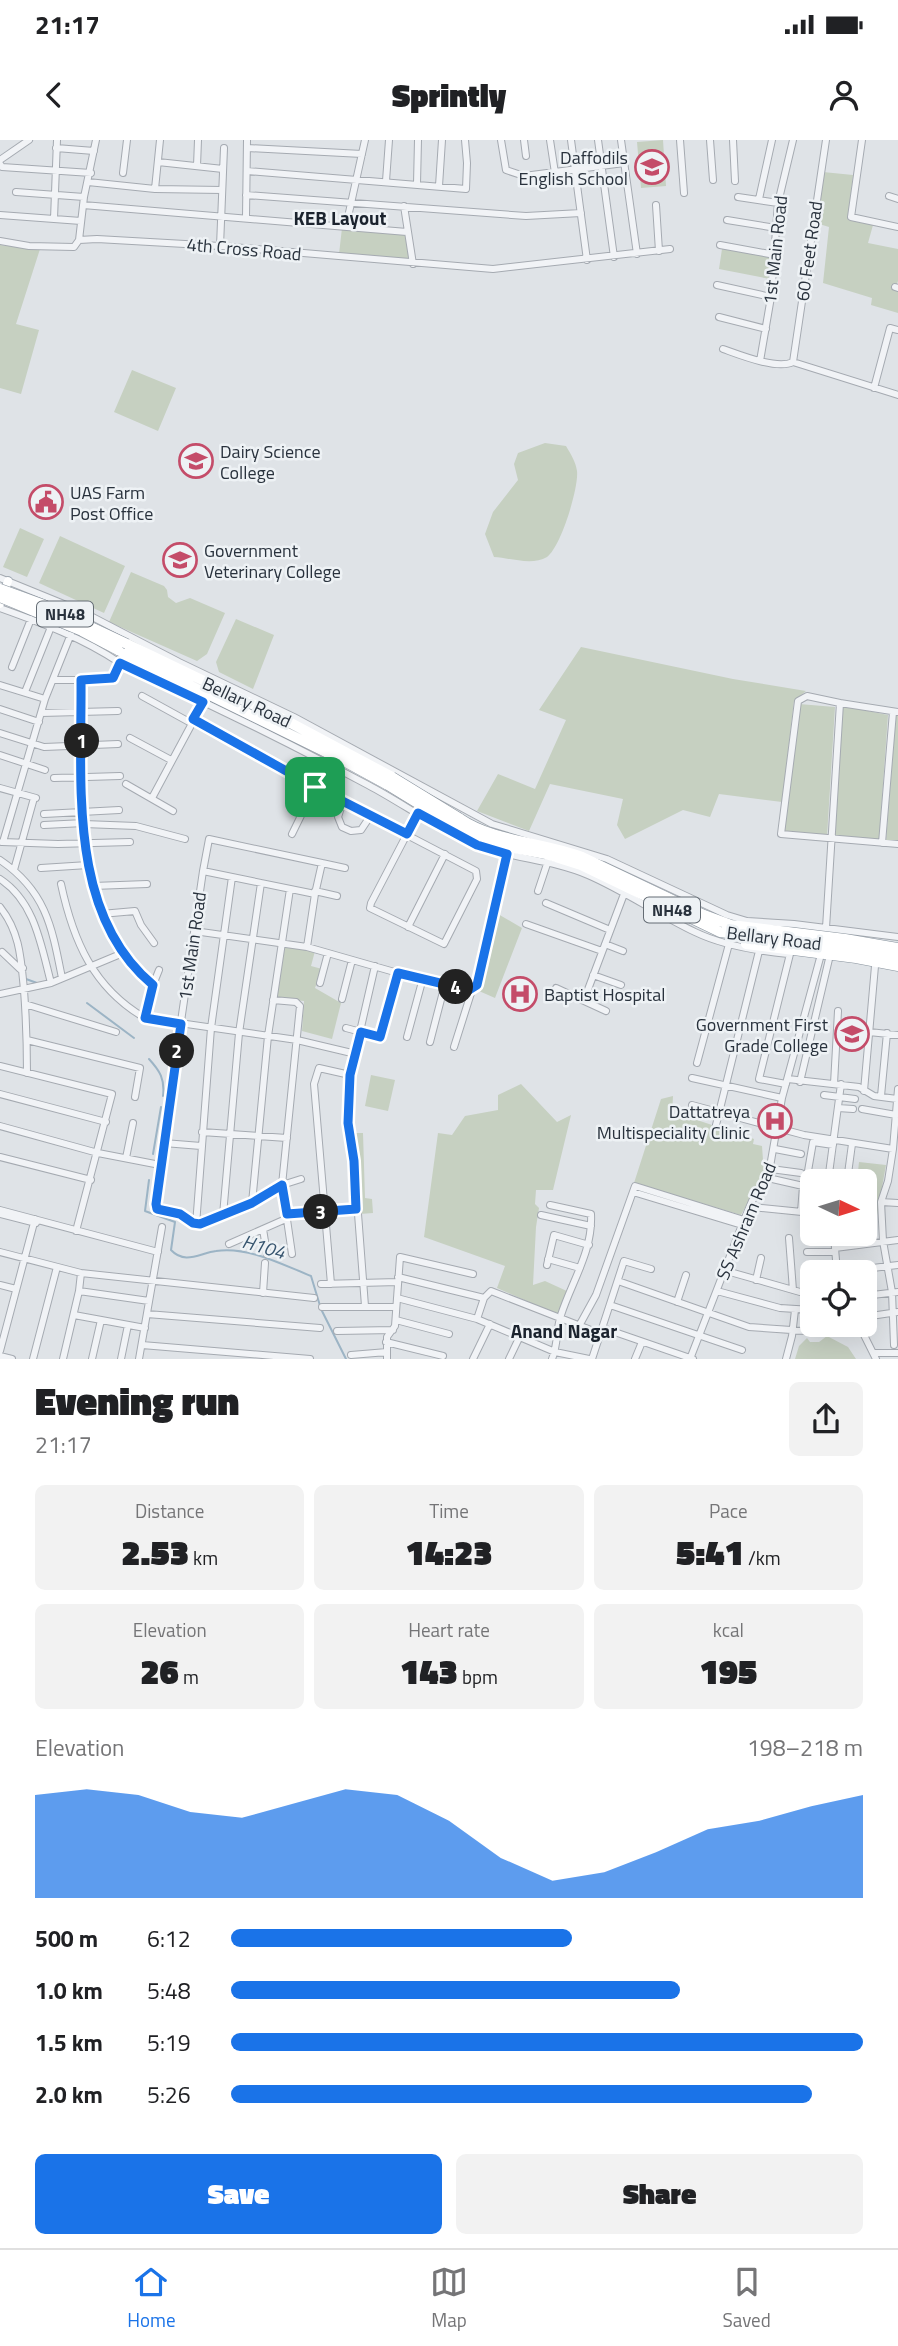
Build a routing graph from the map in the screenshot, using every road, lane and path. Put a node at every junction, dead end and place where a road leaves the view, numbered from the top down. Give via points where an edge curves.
1 (29, 140) edge
2 (96, 140) edge
3 (127, 140) edge
4 (160, 140) edge
5 (198, 140) edge
6 (365, 140) edge
7 (389, 140) edge
8 (418, 140) edge
9 (442, 140) edge
10 (465, 140) edge
11 (501, 140) edge
12 (524, 140) edge
13 (550, 140) edge
14 (571, 140) edge
15 (598, 140) edge
16 (621, 140) edge
17 (680, 140) edge
18 (710, 140) edge
19 (733, 140) edge
20 (772, 140) edge
21 (793, 140) edge
22 (826, 140) edge
23 (862, 140) edge
24 (22, 142) edge
25 (57, 144) edge
26 (247, 144) edge
27 (224, 148) dead end
28 (94, 151) junction
29 (362, 154) junction
30 (526, 156) dead end
31 (0, 162) edge
32 (158, 162) junction
33 (624, 163) junction
34 (197, 166) junction
35 (601, 166) junction
36 (223, 169) junction
37 (55, 170) junction
38 (575, 170) junction
39 (247, 171) junction
40 (91, 173) junction
41 (122, 173) dead end
42 (555, 173) junction
43 (357, 178) junction
44 (713, 180) dead end
45 (386, 181) junction
46 (735, 181) dead end
47 (88, 182) junction
48 (418, 184) junction
49 (439, 186) junction
50 (155, 189) junction
51 (222, 190) junction
52 (16, 192) dead end
53 (684, 193) dead end
54 (56, 194) junction
55 (246, 195) junction
56 (889, 196) dead end
57 (738, 197) dead end
58 (759, 199) junction
59 (898, 199) edge
60 (83, 201) junction
61 (352, 202) junction
62 (778, 203) junction
63 (656, 205) dead end
64 (404, 206) junction
65 (580, 213) junction
66 (0, 215) edge
67 (222, 216) junction
68 (246, 217) junction
69 (54, 219) junction
70 (727, 220) dead end
71 (81, 221) junction
72 (346, 226) junction
73 (898, 227) edge
74 (776, 228) junction
75 (407, 232) junction
76 (79, 240) junction
77 (0, 241) edge
78 (220, 246) junction
79 (720, 246) dead end
80 (670, 249) dead end
81 (659, 251) junction
82 (637, 254) junction
83 (775, 255) junction
84 (614, 257) junction
85 (587, 260) junction
86 (413, 264) junction
87 (717, 285) dead end
88 (771, 297) junction
89 (719, 317) dead end
90 (766, 329) junction
91 (898, 330) edge
92 (723, 349) dead end
93 (760, 361) junction
94 (793, 362) junction
95 (874, 388) junction
96 (898, 395) edge
97 (3, 583) edge
98 (0, 597) edge
99 (0, 606) edge
100 (81, 611) junction
101 (31, 619) junction
102 (51, 627) junction
103 (70, 635) junction
104 (123, 653) junction
105 (12, 667) dead end
106 (182, 667) junction
107 (53, 680) junction
108 (81, 680) junction
109 (0, 685) edge
110 (24, 692) junction
111 (142, 696) dead end
112 (45, 699) junction
113 (203, 702) junction
114 (841, 703) junction
115 (0, 709) edge
116 (118, 711) dead end
117 (81, 712) junction
118 (895, 712) edge
119 (41, 713) junction
120 (192, 721) junction
121 (39, 722) junction
122 (0, 733) edge
123 (130, 738) dead end
124 (33, 743) junction
125 (118, 744) dead end
126 (82, 746) junction
127 (0, 755) edge
128 (171, 760) junction
129 (26, 763) junction
130 (45, 770) dead end
131 (120, 776) dead end
132 (54, 778) dead end
133 (82, 778) junction
134 (390, 781) junction
135 (126, 784) dead end
136 (315, 787) junction
137 (0, 788) edge
138 (18, 793) junction
139 (152, 798) junction
140 (343, 801) junction
141 (119, 810) dead end
142 (83, 811) junction
143 (173, 811) dead end
144 (418, 813) junction
145 (44, 814) dead end
146 (371, 815) junction
147 (457, 822) junction
148 (84, 824) junction
149 (44, 825) dead end
150 (292, 834) dead end
151 (407, 834) junction
152 (185, 839) dead end
153 (832, 839) junction
154 (1, 842) edge
155 (22, 842) junction
156 (130, 842) dead end
157 (85, 843) junction
158 (882, 843) junction
159 (898, 844) edge
160 (508, 851) junction
161 (445, 854) junction
162 (0, 860) edge
163 (548, 861) junction
164 (322, 863) junction
165 (88, 865) junction
166 (41, 868) dead end
167 (345, 868) dead end
168 (14, 870) junction
169 (203, 871) junction
170 (232, 877) junction
171 (0, 879) edge
172 (261, 883) junction
173 (61, 884) dead end
174 (147, 884) dead end
175 (93, 886) junction
176 (290, 889) junction
177 (538, 891) dead end
178 (315, 893) junction
179 (624, 894) junction
180 (337, 896) dead end
181 (546, 903) dead end
182 (0, 907) edge
183 (135, 911) junction
184 (145, 911) dead end
185 (101, 914) junction
186 (526, 924) dead end
187 (408, 927) junction
188 (826, 928) junction
189 (610, 930) junction
190 (194, 931) junction
191 (224, 935) junction
192 (737, 936) junction
193 (898, 937) edge
194 (253, 939) junction
195 (154, 943) dead end
196 (282, 943) junction
197 (729, 944) junction
198 (307, 947) junction
199 (604, 947) junction
200 (898, 948) edge
201 (623, 951) dead end
202 (760, 951) junction
203 (2, 952) edge
204 (123, 953) junction
205 (328, 953) junction
206 (790, 954) junction
207 (898, 956) edge
208 (820, 958) junction
209 (829, 959) junction
210 (352, 960) junction
211 (375, 966) junction
212 (876, 966) junction
213 (91, 967) junction
214 (898, 968) edge
215 (23, 969) junction
216 (159, 970) dead end
217 (398, 973) junction
218 (593, 975) junction
219 (62, 978) junction
220 (423, 978) junction
221 (320, 983) dead end
222 (48, 984) junction
223 (445, 984) junction
224 (153, 985) junction
225 (621, 985) dead end
226 (23, 987) junction
227 (556, 988) dead end
228 (472, 990) junction
229 (0, 994) edge
230 (342, 999) dead end
231 (273, 1000) junction
232 (584, 1000) junction
233 (25, 1004) junction
234 (838, 1011) dead end
235 (606, 1012) dead end
236 (145, 1018) junction
237 (181, 1024) junction
238 (211, 1028) junction
239 (346, 1028) dead end
240 (116, 1032) dead end
241 (361, 1032) junction
242 (869, 1032) junction
243 (239, 1033) junction
244 (887, 1034) junction
245 (898, 1035) edge
246 (268, 1036) junction
247 (407, 1037) dead end
248 (27, 1040) junction
249 (297, 1040) junction
250 (430, 1042) dead end
251 (454, 1047) dead end
252 (356, 1054) junction
253 (698, 1063) dead end
254 (0, 1066) edge
255 (27, 1073) junction
256 (350, 1075) junction
257 (692, 1078) dead end
258 (787, 1082) junction
259 (800, 1082) junction
260 (837, 1084) junction
261 (725, 1086) junction
262 (898, 1088) edge
263 (864, 1091) junction
264 (0, 1094) edge
265 (824, 1095) dead end
266 (881, 1096) junction
267 (135, 1097) dead end
268 (839, 1097) junction
269 (782, 1098) junction
270 (855, 1100) dead end
271 (897, 1101) edge
272 (692, 1105) dead end
273 (838, 1108) junction
274 (853, 1109) dead end
275 (862, 1109) dead end
276 (720, 1112) junction
277 (895, 1115) junction
278 (106, 1122) junction
279 (133, 1123) dead end
280 (716, 1125) dead end
281 (0, 1126) edge
282 (778, 1129) junction
283 (202, 1132) junction
284 (230, 1134) junction
285 (257, 1136) junction
286 (287, 1138) junction
287 (834, 1142) junction
288 (163, 1143) junction
289 (852, 1144) junction
290 (201, 1146) junction
291 (893, 1149) junction
292 (775, 1150) junction
293 (99, 1153) junction
294 (801, 1154) dead end
295 (0, 1157) edge
296 (126, 1158) junction
297 (160, 1165) junction
298 (890, 1168) junction
299 (898, 1168) edge
300 (771, 1169) junction
301 (809, 1169) edge
302 (830, 1169) edge
303 (849, 1169) edge
304 (800, 1173) edge
305 (768, 1178) junction
306 (301, 1179) dead end
307 (91, 1180) junction
308 (282, 1185) junction
309 (800, 1185) edge
310 (881, 1202) junction
311 (252, 1203) junction
312 (898, 1203) edge
313 (550, 1205) dead end
314 (751, 1207) junction
315 (356, 1209) junction
316 (0, 1212) edge
317 (323, 1212) junction
318 (800, 1212) edge
319 (223, 1215) junction
320 (541, 1215) dead end
321 (288, 1216) junction
322 (34, 1221) junction
323 (743, 1222) junction
324 (196, 1225) junction
325 (592, 1226) junction
326 (162, 1227) dead end
327 (263, 1229) junction
328 (76, 1231) junction
329 (789, 1238) dead end
330 (898, 1240) edge
331 (883, 1241) junction
332 (229, 1244) dead end
333 (589, 1245) junction
334 (835, 1246) edge
335 (835, 1250) junction
336 (0, 1252) edge
337 (158, 1252) junction
338 (807, 1252) dead end
339 (267, 1254) dead end
340 (292, 1254) dead end
341 (24, 1258) junction
342 (761, 1258) dead end
343 (836, 1260) edge
344 (265, 1263) dead end
345 (898, 1265) edge
346 (887, 1266) junction
347 (57, 1267) junction
348 (877, 1267) edge
349 (580, 1268) junction
350 (651, 1269) dead end
351 (723, 1270) junction
352 (81, 1273) junction
353 (472, 1274) dead end
354 (686, 1275) dead end
355 (398, 1279) junction
356 (755, 1280) junction
357 (618, 1281) junction
358 (153, 1282) junction
359 (362, 1282) junction
360 (321, 1284) dead end
361 (331, 1284) junction
362 (0, 1285) edge
363 (16, 1289) junction
364 (793, 1290) junction
365 (800, 1290) edge
366 (79, 1291) junction
367 (717, 1291) junction
368 (895, 1292) edge
369 (263, 1293) junction
370 (877, 1294) edge
371 (314, 1298) dead end
372 (397, 1298) junction
373 (484, 1298) junction
374 (149, 1301) junction
375 (677, 1302) junction
376 (610, 1305) junction
377 (365, 1306) junction
378 (322, 1307) dead end
379 (397, 1307) junction
380 (795, 1310) junction
381 (800, 1310) edge
382 (895, 1312) edge
383 (147, 1314) junction
384 (709, 1314) junction
385 (74, 1315) junction
386 (877, 1315) edge
387 (559, 1318) junction
388 (477, 1319) junction
389 (101, 1320) junction
390 (396, 1320) junction
391 (490, 1324) junction
392 (3, 1325) edge
393 (128, 1325) junction
394 (579, 1326) junction
395 (145, 1328) junction
396 (320, 1328) dead end
397 (393, 1330) junction
398 (792, 1330) junction
399 (337, 1331) dead end
400 (602, 1331) junction
401 (800, 1331) edge
402 (449, 1334) dead end
403 (520, 1336) junction
404 (699, 1336) junction
405 (865, 1337) edge
406 (896, 1337) edge
407 (386, 1342) junction
408 (642, 1342) junction
409 (142, 1345) junction
410 (894, 1345) dead end
411 (742, 1350) dead end
412 (898, 1353) edge
413 (0, 1354) edge
414 (352, 1355) dead end
415 (387, 1356) edge
416 (443, 1356) dead end
417 (553, 1356) edge
418 (875, 1356) edge
419 (12, 1359) edge
420 (33, 1359) edge
421 (63, 1359) edge
422 (92, 1359) edge
423 (121, 1359) edge
424 (139, 1359) edge
425 (310, 1359) edge
426 (473, 1359) edge
427 (509, 1359) edge
428 (590, 1359) edge
429 (635, 1359) edge
430 (691, 1359) edge
431 (786, 1359) edge

1 - 24 street
2 - 28 street
3 - 41 street
4 - 32 street
5 - 34 street
6 - 29 street
7 - 45 street
8 - 48 street
9 - 49 street
10 - 49 street via 466,189
11 - 42 street via 506,170 529,176
12 - 30 street
13 - 42 street
14 - 38 street
15 - 35 street
16 - 33 street
17 - 53 street
18 - 44 street
19 - 46 street
20 - 58 street
21 - 62 street, 1st Main Road
22 - 94 street, 60 Feet Road
23 - 73 street via 851,217
24 - 31 street
25 - 28 street
25 - 37 street
26 - 29 street
26 - 39 street
27 - 36 street
28 - 40 street
29 - 43 street
31 - 37 street via 2,167
32 - 34 street
32 - 50 street
33 - 35 street
33 - 82 street
34 - 36 street
35 - 38 street
35 - 84 street
36 - 51 street
37 - 40 street
37 - 54 street
38 - 42 street
38 - 65 street
39 - 43 street
39 - 55 street
40 - 47 street
43 - 45 street
43 - 61 street
45 - 48 street
47 - 50 street
47 - 60 street
48 - 49 street
50 - 51 street
51 - 67 street
52 - 54 street
54 - 60 street
54 - 69 street
55 - 61 street
55 - 68 street
56 - 59 street
57 - 58 street
58 - 62 street
60 - 67 street
60 - 71 street
61 - 64 street
61 - 72 street
62 - 74 street, 1st Main Road
63 - 81 street
64 - 65 street via 526,216
64 - 75 street
65 - 85 street
66 - 69 street
67 - 68 street
67 - 78 street
68 - 72 street
69 - 71 street
70 - 74 street
71 - 76 street
72 - 75 street
74 - 83 street, 1st Main Road
75 - 86 street
76 - 77 street, 4th Cross Road via 74,247
76 - 78 street, 4th Cross Road
78 - 86 street, 4th Cross Road
79 - 83 street
80 - 81 street, 4th Cross Road
81 - 82 street, 4th Cross Road
82 - 84 street, 4th Cross Road
83 - 88 street, 1st Main Road
84 - 85 street, 4th Cross Road
85 - 86 street, 4th Cross Road via 493,269
87 - 88 street
88 - 90 street, 1st Main Road
89 - 90 street
90 - 93 street, 1st Main Road
91 - 95 street via 890,328
92 - 93 street
93 - 94 street
94 - 95 street
95 - 96 street
97 - 99 main road
97 - 100 street
97 - 104 highway, NH48, bridge via 85,623
98 - 104 highway, NH48, bridge
99 - 101 street
100 - 103 street
100 - 106 street
101 - 102 street
101 - 105 street
102 - 103 street
102 - 110 street
103 - 104 street via 97,648
103 - 107 street
104 - 106 highway, NH48
104 - 108 street via 113,678
104 - 113 street
104 - 134 highway, Bellary Road / NH48
106 - 134 highway, Bellary Road / NH48
106 - 188 street via 305,722 492,824 607,859 727,915
107 - 108 street
107 - 112 street
108 - 117 street
109 - 110 street
110 - 112 street
111 - 120 street
112 - 119 street
113 - 120 street
113 - 144 street
114 - 118 street
114 - 153 street
114 - 153 street via 807,696 798,701 781,834
115 - 121 street
116 - 117 street
117 - 119 street
117 - 126 street
118 - 158 street
119 - 121 street
120 - 128 street
120 - 136 street
121 - 124 street
122 - 124 street
123 - 128 street
124 - 126 street
124 - 129 street
125 - 126 street
126 - 133 street
127 - 129 street
128 - 139 street
129 - 130 street
129 - 138 street
131 - 133 street
132 - 133 street
133 - 142 street
134 - 147 highway, Bellary Road / NH48, bridge
135 - 139 street
136 - 140 street
136 - 150 street
137 - 138 street
138 - 154 street
138 - 155 street via 36,798
139 - 143 street
140 - 146 street
140 - 146 street via 338,817 342,827 361,830
141 - 142 street
142 - 145 street
142 - 148 street
144 - 151 street
144 - 160 street via 477,845
146 - 151 street
147 - 160 highway, Bellary Road / NH48
147 - 200 highway, Bellary Road / NH48 via 561,849 731,925
148 - 149 street
148 - 152 street via 136,826
148 - 157 street
151 - 161 street
151 - 187 street via 370,908
153 - 158 street
153 - 188 street
154 - 155 street
155 - 157 street
155 - 168 street
156 - 157 street
157 - 165 street
158 - 159 street
160 - 163 street
160 - 192 highway, Bellary Road / NH48 via 582,865 707,927
160 - 228 street via 477,985
161 - 187 street
161 - 187 street via 478,875 446,942 440,944
162 - 168 street
163 - 177 street
163 - 179 street
164 - 167 street
164 - 169 street, 1st Main Road via 209,839
164 - 178 street
165 - 166 street
165 - 175 street
168 - 219 street via 46,910
169 - 170 street
169 - 190 street, 1st Main Road
170 - 172 street
170 - 191 street
171 - 222 street via 25,903 37,929
172 - 176 street
172 - 194 street
173 - 213 street via 69,919
174 - 175 street
175 - 185 street
176 - 178 street
176 - 196 street
178 - 180 street
178 - 198 street
179 - 189 street
179 - 197 street via 696,933
181 - 189 street
182 - 215 street via 15,933
183 - 184 street
183 - 185 street
183 - 195 street
185 - 204 street
186 - 199 street
188 - 193 street
189 - 199 street
190 - 191 street
190 - 237 street, 1st Main Road
191 - 194 street
191 - 238 street
192 - 207 highway, Bellary Road / NH48
192 - 214 highway via 746,943
194 - 196 street
194 - 243 street
196 - 198 street
196 - 231 street
197 - 202 street
197 - 253 street
198 - 205 street
199 - 201 street
199 - 218 street
202 - 206 street
202 - 261 street
203 - 215 street
204 - 213 street
204 - 224 street
205 - 210 street
205 - 221 street
206 - 208 street
206 - 258 street via 759,1079
208 - 209 street
208 - 258 street, SS Ashram Road
209 - 212 street
209 - 259 street
210 - 211 street
210 - 230 street
211 - 217 street
211 - 241 street
212 - 214 street
212 - 242 street
213 - 219 street
213 - 236 street via 123,1005
215 - 226 street
216 - 224 street
217 - 220 street
217 - 241 street via 380,1037
218 - 225 street
218 - 232 street
219 - 222 street
220 - 223 street
220 - 247 street
222 - 226 street
223 - 228 street
223 - 250 street
224 - 236 street
226 - 229 street
226 - 233 street
227 - 232 street
228 - 251 street
231 - 246 street
231 - 249 street via 299,1003
232 - 235 street
233 - 240 street
233 - 248 street
234 - 260 street
236 - 237 street
237 - 238 street
237 - 288 street, 1st Main Road
238 - 243 street
238 - 283 street
239 - 241 street
241 - 252 street
242 - 244 street
242 - 263 street
243 - 246 street
243 - 284 street
244 - 245 street
244 - 266 street
246 - 249 street
246 - 285 street
248 - 255 street
248 - 267 street via 140,1069
249 - 252 street
249 - 286 street
252 - 256 street
254 - 255 street
255 - 278 street via 112,1094
256 - 315 street via 348,1123
256 - 317 street via 319,1068 314,1084
257 - 261 street
258 - 259 street
258 - 269 street, SS Ashram Road
259 - 260 street
260 - 263 street
260 - 268 street
261 - 269 street
261 - 276 street
262 - 271 street
263 - 266 street
264 - 278 street
265 - 268 street
266 - 271 street
268 - 270 street
268 - 273 street
269 - 282 street, SS Ashram Road
271 - 277 street
272 - 276 street
273 - 274 street
273 - 287 street
275 - 277 street
276 - 280 street
276 - 282 street
277 - 291 street
278 - 293 street
279 - 296 street
281 - 293 street
282 - 287 street
282 - 292 street, SS Ashram Road
283 - 284 street
283 - 290 street
284 - 285 street
284 - 319 street
285 - 286 street
285 - 311 street
286 - 308 street
287 - 289 street
287 - 301 street via 813,1142
287 - 302 street
288 - 290 street
288 - 297 street, 1st Main Road
289 - 291 street
289 - 303 street
290 - 324 street
291 - 298 street
292 - 294 street
292 - 300 street, SS Ashram Road
293 - 296 street
293 - 307 street
295 - 307 street
296 - 297 street
297 - 324 street, 1st Main Road via 157,1209 180,1214
298 - 299 street
298 - 310 street
300 - 304 street
300 - 305 street, SS Ashram Road
305 - 309 street
305 - 314 street, SS Ashram Road
306 - 308 street
307 - 328 street
308 - 311 street
308 - 321 street
310 - 312 street
310 - 331 street
311 - 319 street
313 - 325 street via 590,1214
314 - 318 street
314 - 323 street, SS Ashram Road
315 - 317 street
315 - 359 street
316 - 322 street
317 - 321 street
317 - 361 street
319 - 324 street
320 - 325 street
321 - 327 street
321 - 340 street
322 - 328 street
322 - 341 street
323 - 351 street, SS Ashram Road
323 - 394 street via 634,1189 596,1295
325 - 333 street
326 - 337 street
327 - 332 street
327 - 339 street
328 - 337 street
329 - 364 street
330 - 331 street
331 - 335 street
331 - 346 street
333 - 349 street
333 - 349 street via 554,1235 547,1262
334 - 335 street
335 - 338 street
335 - 343 street
336 - 341 street
337 - 358 street
341 - 347 street
341 - 363 street
342 - 356 street
344 - 369 street
345 - 346 street
346 - 348 street
346 - 368 street
347 - 352 street
347 - 420 street
349 - 387 street
350 - 357 street via 624,1261
351 - 356 street
351 - 367 street, SS Ashram Road
352 - 358 street
352 - 366 street
353 - 355 street via 402,1256
354 - 375 street
355 - 359 street
355 - 372 street
355 - 373 street
356 - 364 street
357 - 375 street
357 - 376 street
358 - 369 street
358 - 374 street
359 - 361 street
359 - 377 street
360 - 361 street
362 - 363 street
363 - 392 street
364 - 365 street
366 - 374 street
366 - 385 street
367 - 380 street
367 - 384 street, SS Ashram Road
368 - 370 street
368 - 382 street
369 - 371 street
372 - 379 street
372 - 388 street
373 - 387 street via 495,1291
373 - 388 street
374 - 383 street
375 - 384 street
376 - 400 street
376 - 404 street
377 - 378 street
377 - 379 street
379 - 390 street
380 - 381 street
380 - 398 street
382 - 386 street
382 - 406 street
383 - 395 street
383 - 396 street
384 - 398 street via 749,1327
384 - 404 street, SS Ashram Road
385 - 389 street
385 - 421 street
387 - 394 street
387 - 417 street
388 - 391 street
389 - 393 street
389 - 422 street
390 - 397 street
390 - 402 street
391 - 403 street
391 - 426 street
392 - 413 street
393 - 395 street
393 - 423 street
394 - 400 street
395 - 409 street
397 - 399 street
397 - 407 street
398 - 401 street
398 - 431 street
400 - 408 street
400 - 428 street
403 - 417 street
403 - 427 street
404 - 411 street
404 - 430 street, SS Ashram Road
405 - 418 street
406 - 410 street
407 - 415 street
407 - 416 street
408 - 429 street
408 - 430 street
409 - 424 street
409 - 425 street
412 - 418 street
413 - 419 street
414 - 415 street
417 - 428 street

